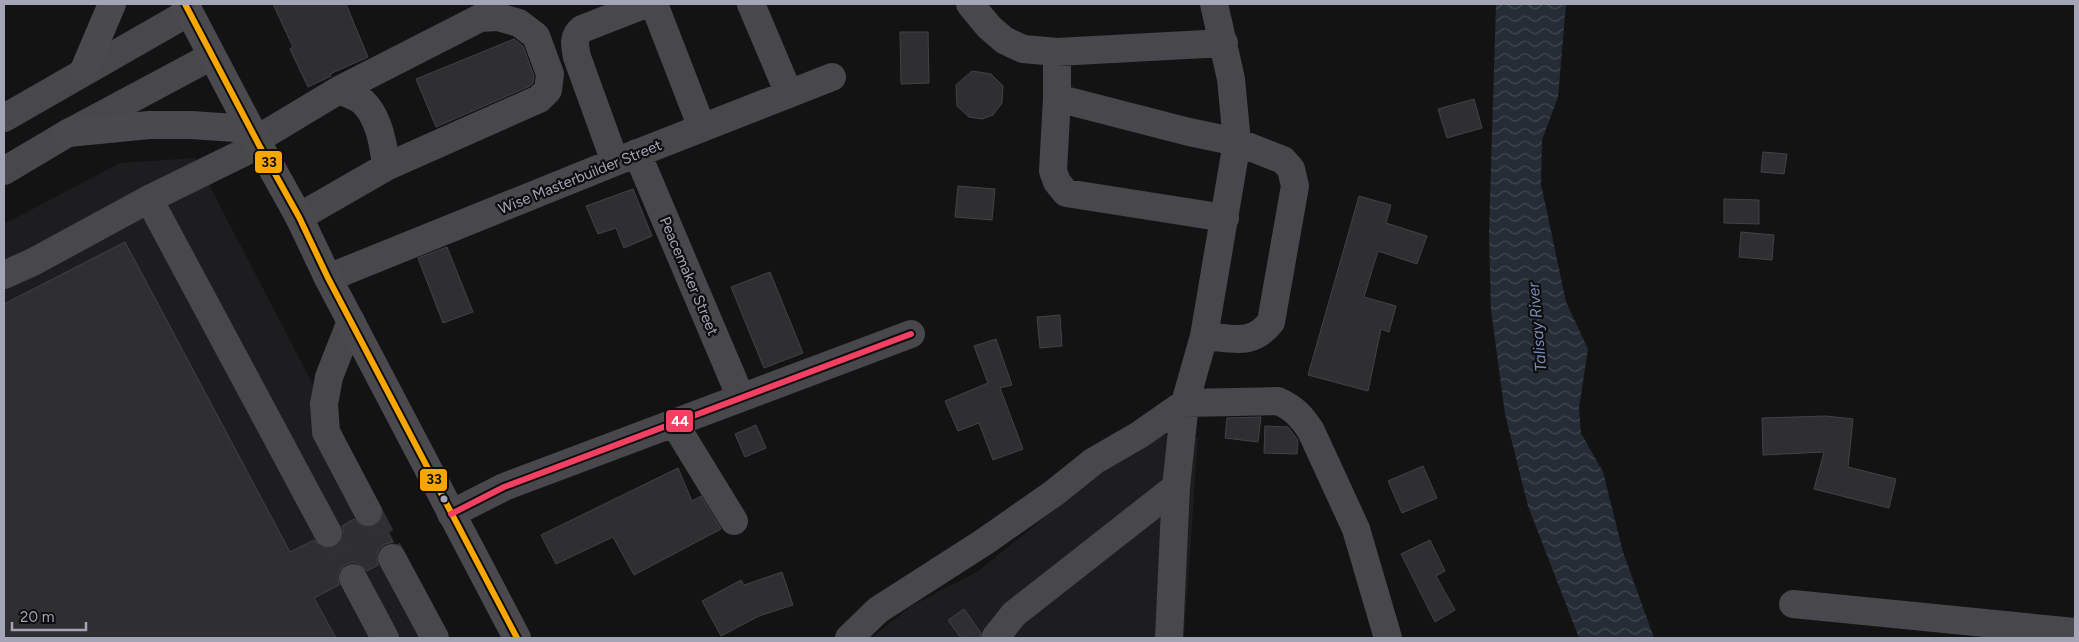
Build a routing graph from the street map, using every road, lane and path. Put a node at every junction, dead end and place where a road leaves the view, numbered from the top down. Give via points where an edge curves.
1 (112, 4) edge
2 (646, 4) edge
3 (654, 4) edge
4 (751, 4) edge
5 (970, 4) edge
6 (1214, 4) edge
7 (187, 8) edge
8 (1224, 43) junction
9 (1057, 52) junction
10 (212, 56) junction
11 (84, 70) junction
12 (832, 77) dead end
13 (339, 90) junction
14 (789, 94) junction
15 (1057, 98) junction
16 (4, 118) edge
17 (702, 128) junction
18 (68, 133) junction
19 (255, 138) junction
20 (1237, 142) junction
21 (626, 157) junction
22 (386, 167) junction
23 (4, 171) edge
24 (149, 199) junction
25 (299, 217) junction
26 (1225, 218) junction
27 (4, 275) edge
28 (328, 278) junction
29 (351, 321) junction
30 (911, 334) dead end
31 (1204, 336) junction
32 (741, 398) junction
33 (1185, 403) junction
34 (674, 423) junction
35 (1176, 487) junction
36 (368, 512) tunnel mouth
37 (452, 514) junction
38 (734, 521) dead end
39 (328, 533) tunnel mouth
40 (392, 558) tunnel mouth
41 (353, 578) tunnel mouth
42 (1793, 604) dead end
43 (2075, 632) edge
44 (385, 638) edge
45 (435, 638) edge
46 (516, 638) edge
47 (849, 638) edge
48 (995, 638) edge
49 (1169, 638) edge
50 (1388, 638) edge

1 - 11 main road
2 - 21 street, Peacemaker Street via 582,29 574,40 578,57
3 - 17 street
4 - 14 street
5 - 9 street via 1004,40 1024,49
6 - 8 street
7 - 10 main road
7 - 11 street
8 - 9 street
8 - 20 street
9 - 15 street
10 - 18 street
10 - 19 main road
11 - 16 street
12 - 14 street, Wise Masterbuilder Street
13 - 19 street
13 - 22 street via 363,102 378,125
13 - 22 street via 480,18 498,17 519,23 536,36 550,74 548,90 539,99
14 - 17 street, Wise Masterbuilder Street
15 - 20 street
15 - 26 street via 1053,171 1066,193
17 - 21 street, Wise Masterbuilder Street
18 - 19 main road via 149,125 191,125
18 - 23 street
19 - 24 street
19 - 25 main road
20 - 26 street
20 - 31 street via 1283,160 1291,170 1295,186 1271,322 1262,333 1248,340
21 - 28 street, Wise Masterbuilder Street
21 - 32 street, Peacemaker Street
22 - 25 street
24 - 27 street
24 - 39 street
25 - 28 main road
26 - 31 street
28 - 29 main road
29 - 36 street via 329,377 324,404 326,432
29 - 37 main road
30 - 32 street
31 - 33 street
32 - 34 street
33 - 35 street
33 - 47 street via 1094,461 984,542 878,610
33 - 50 street via 1278,401 1302,417 1356,529
34 - 37 street via 504,487
34 - 38 street
35 - 48 street via 1014,614
35 - 49 street
37 - 46 main road
40 - 45 street
41 - 44 street
42 - 43 street

